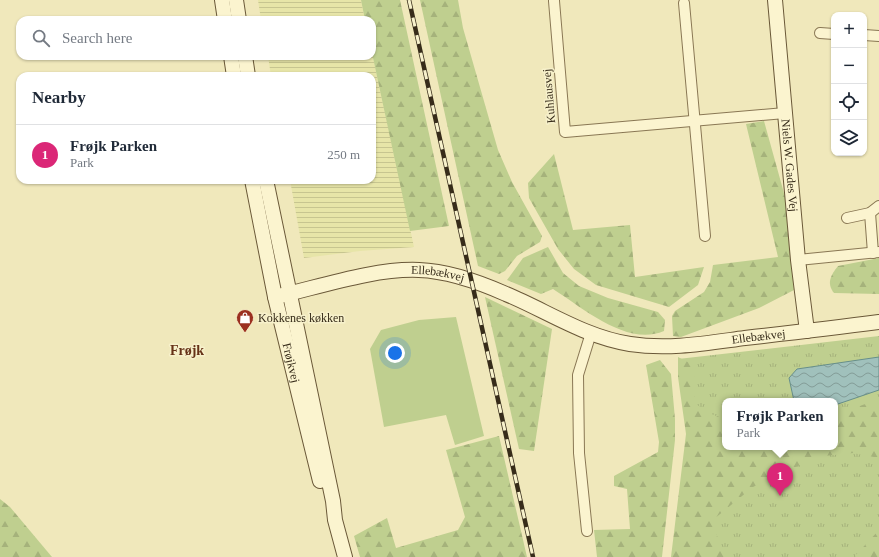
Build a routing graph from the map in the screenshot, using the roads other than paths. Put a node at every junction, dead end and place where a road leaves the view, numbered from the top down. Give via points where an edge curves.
1 (222, 0) edge
2 (236, 0) edge
3 (775, 0) edge
4 (554, 1) dead end
5 (684, 3) dead end
6 (224, 16) edge
7 (238, 16) edge
8 (820, 33) dead end
9 (831, 34) edge
10 (867, 35) edge
11 (879, 36) edge
12 (232, 60) edge
13 (246, 60) edge
14 (233, 72) edge
15 (247, 72) edge
16 (785, 113) junction
17 (694, 121) junction
18 (253, 184) edge
19 (267, 184) edge
20 (879, 206) edge
21 (870, 213) junction
22 (847, 218) dead end
23 (705, 236) dead end
24 (876, 252) edge
25 (798, 260) junction
26 (289, 293) junction
27 (275, 296) junction
28 (879, 322) edge
29 (807, 331) junction
30 (590, 333) junction
31 (335, 520) junction
32 (587, 531) dead end
33 (345, 557) edge

1 - 6 street
2 - 7 street
3 - 16 street, Niels W. Gades Vej
4 - 17 street, Kuhlausvej via 565,132
5 - 17 street
8 - 9 street
10 - 11 street
12 - 14 street
13 - 15 street
16 - 17 street, Kuhlausvej
16 - 25 street, Niels W. Gades Vej
17 - 23 street
18 - 27 street, Frøjkvej
19 - 26 street, Frøjkvej
20 - 21 street
21 - 22 street
21 - 24 street
24 - 25 street
25 - 29 street, Niels W. Gades Vej
26 - 27 street, Ellebækvej
26 - 30 street, Ellebækvej via 387,271 420,270 444,273 472,280 508,294 558,320
26 - 31 street, Frøjkvej via 334,501
27 - 31 street, Frøjkvej via 319,478
28 - 29 street, Ellebækvej
29 - 30 street, Ellebækvej via 666,348 629,344
30 - 32 street via 578,375 579,453
31 - 33 street, Frøjkvej

